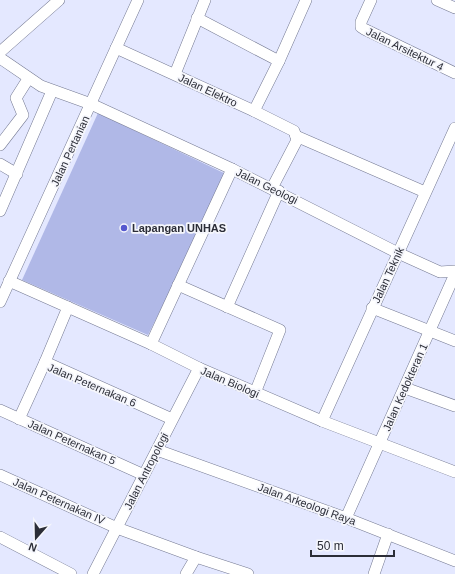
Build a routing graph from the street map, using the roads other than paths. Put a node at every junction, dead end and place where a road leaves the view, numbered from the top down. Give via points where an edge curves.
1 (59, 0) edge
2 (138, 0) edge
3 (205, 0) edge
4 (305, 0) edge
5 (371, 0) edge
6 (437, 0) edge
7 (455, 8) edge
8 (197, 18) junction
9 (116, 48) junction
10 (0, 52) edge
11 (0, 58) edge
12 (279, 61) junction
13 (455, 73) edge
14 (175, 74) junction
15 (28, 79) junction
16 (52, 91) junction
17 (92, 104) junction
18 (254, 111) junction
19 (455, 128) edge
20 (296, 136) junction
21 (0, 145) edge
22 (0, 164) edge
23 (232, 169) junction
24 (17, 174) junction
25 (275, 189) junction
26 (426, 192) junction
27 (0, 211) edge
28 (398, 253) junction
29 (455, 271) edge
30 (440, 272) junction
31 (455, 274) edge
32 (9, 281) junction
33 (178, 285) junction
34 (452, 288) edge
35 (0, 302) edge
36 (68, 307) junction
37 (227, 307) junction
38 (372, 308) junction
39 (429, 331) junction
40 (455, 341) edge
41 (151, 344) junction
42 (45, 362) junction
43 (199, 368) junction
44 (405, 388) junction
45 (256, 393) junction
46 (455, 406) edge
47 (0, 410) edge
48 (19, 419) junction
49 (172, 419) junction
50 (322, 421) junction
51 (380, 444) junction
52 (157, 450) junction
53 (455, 472) edge
54 (0, 475) edge
55 (144, 475) junction
56 (346, 518) junction
57 (117, 528) junction
58 (388, 534) junction
59 (0, 537) edge
60 (196, 557) junction
61 (455, 561) edge
62 (71, 574) edge
63 (93, 574) edge
64 (186, 574) edge
65 (248, 574) edge
66 (374, 574) edge

1 - 10 street
2 - 9 street, Jalan Pertanian
3 - 8 street
4 - 12 street
5 - 13 street, Jalan Arsitektur 4 via 361,22 364,30
6 - 7 street
8 - 12 street
8 - 14 street
9 - 14 street, Jalan Elektro
9 - 17 street, Jalan Pertanian
11 - 15 street, Jalan Geologi
12 - 18 street
14 - 18 street, Jalan Elektro
15 - 16 street, Jalan Geologi
15 - 21 street via 16,98 23,115
16 - 17 street, Jalan Geologi
16 - 24 street
17 - 23 street, Jalan Geologi
17 - 32 street, Jalan Pertanian
18 - 20 street, Jalan Elektro via 291,128
19 - 26 street, Jalan Teknik
20 - 25 street via 297,140
20 - 26 street, Jalan Elektro
22 - 24 street
23 - 25 street, Jalan Geologi
23 - 33 street
24 - 27 street
25 - 28 street, Jalan Geologi
25 - 37 street
26 - 28 street, Jalan Teknik
28 - 30 street, Jalan Geologi
28 - 38 street, Jalan Teknik
29 - 30 street, Jalan Geologi
30 - 34 street
31 - 34 street, Jalan Kedokteran 1
32 - 35 street, Jalan Pertanian
32 - 36 street, Jalan Biologi
33 - 37 street
33 - 41 street
34 - 39 street, Jalan Kedokteran 1
36 - 41 street, Jalan Biologi
36 - 42 street
37 - 45 street via 280,330
38 - 39 street
38 - 50 street, Jalan Teknik
39 - 40 street
39 - 44 street, Jalan Kedokteran 1
41 - 43 street, Jalan Biologi
42 - 48 street, Jalan Peternakan 6
42 - 49 street, Jalan Peternakan 6
43 - 45 street, Jalan Biologi
43 - 49 street, Jalan Antropologi
44 - 46 street
44 - 51 street, Jalan Kedokteran 1
45 - 50 street, Jalan Biologi
47 - 48 street, Jalan Peternakan 5
48 - 55 street, Jalan Peternakan 5
49 - 52 street, Jalan Antropologi
50 - 51 street, Jalan Biologi
51 - 53 street, Jalan Biologi
51 - 56 street, Jalan Kedokteran 1
52 - 55 street, Jalan Antropologi
52 - 56 street, Jalan Arkeologi Raya
54 - 57 street, Jalan Peternakan IV
55 - 57 street, Jalan Antropologi
56 - 58 street, Jalan Arkeologi Raya
57 - 60 street, Jalan Peternakan IV
57 - 63 street, Jalan Antropologi
58 - 61 street, Jalan Arkeologi Raya
58 - 66 street
59 - 62 street
60 - 64 street
60 - 65 street, Jalan Peternakan IV

